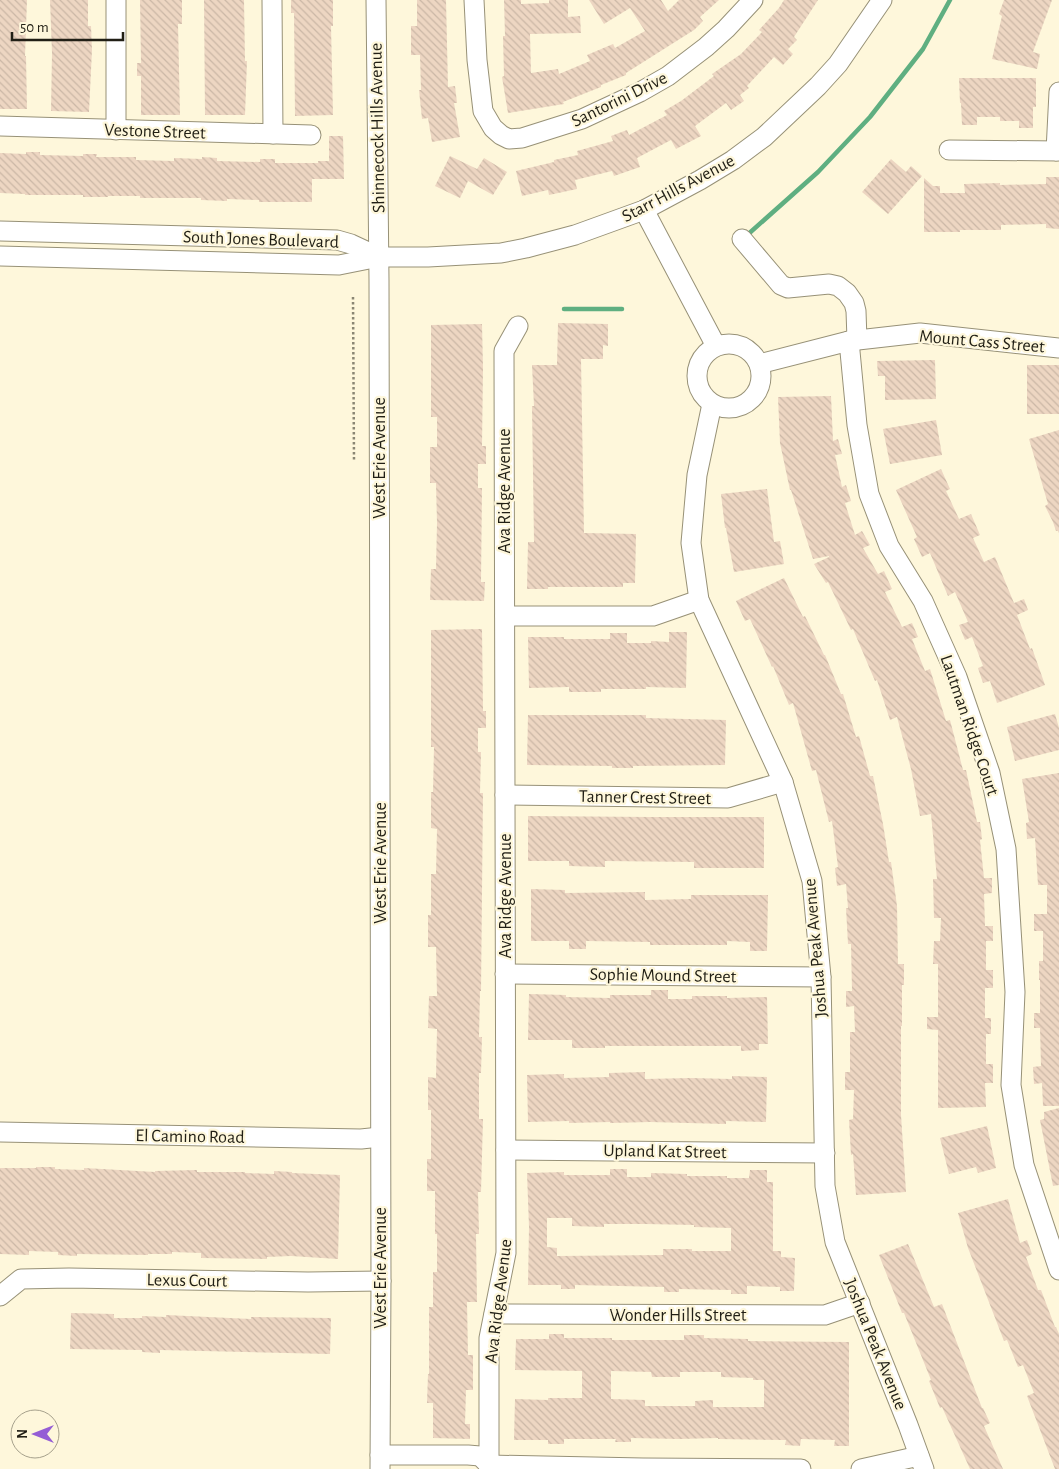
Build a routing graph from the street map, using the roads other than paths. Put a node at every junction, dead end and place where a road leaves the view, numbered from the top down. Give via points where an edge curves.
1 (116, 0) edge
2 (272, 0) edge
3 (376, 0) edge
4 (474, 0) edge
5 (753, 0) edge
6 (882, 0) edge
7 (1059, 92) edge
8 (0, 126) edge
9 (116, 130) junction
10 (274, 134) junction
11 (310, 136) dead end
12 (949, 150) dead end
13 (1057, 150) edge
14 (644, 210) junction
15 (0, 230) edge
16 (742, 239) dead end
17 (0, 256) edge
18 (379, 257) junction
19 (518, 326) dead end
20 (853, 340) junction
21 (716, 346) junction
22 (1059, 348) edge
23 (759, 364) junction
24 (712, 404) junction
25 (700, 600) junction
26 (504, 616) junction
27 (782, 782) junction
28 (505, 795) junction
29 (506, 974) junction
30 (821, 977) junction
31 (0, 1132) edge
32 (380, 1136) junction
33 (506, 1150) junction
34 (824, 1153) junction
35 (1059, 1270) edge
36 (381, 1281) junction
37 (0, 1296) edge
38 (860, 1303) junction
39 (494, 1314) junction
40 (380, 1462) edge
41 (458, 1462) edge
42 (921, 1462) edge
43 (488, 1468) edge
44 (643, 1469) edge
45 (801, 1469) edge
46 (861, 1469) edge

1 - 9 street
2 - 10 street
3 - 18 street, Shinnecock Hills Avenue
4 - 5 street, Santorini Drive via 483,111 500,136 509,139 582,119 640,92 668,76 706,47
6 - 14 street, Starr Hills Avenue via 838,64 764,137 733,160
7 - 13 street
8 - 9 street, Vestone Street
9 - 10 street, Vestone Street
10 - 11 street, Vestone Street
12 - 13 street
14 - 18 street, Starr Hills Avenue via 575,236 501,253
14 - 21 street
15 - 18 street, South Jones Boulevard via 337,240
16 - 20 street, Lautman Ridge Court via 781,285 788,288 829,284 846,293 856,311
17 - 18 street, South Jones Boulevard via 339,265
18 - 32 street, West Erie Avenue
19 - 26 street, Ava Ridge Avenue via 504,350
20 - 22 street, Mount Cass Street via 920,333
20 - 23 street, Mount Cass Street
20 - 35 street, Lautman Ridge Court via 857,425 870,494 889,546 923,601 958,678 990,773 1006,849 1015,992 1011,1084 1024,1165
21 - 23 street via 742,346
21 - 24 street via 703,357 697,373 700,391
23 - 24 street via 760,386 752,399 738,407
24 - 25 street, Joshua Peak Avenue via 697,475 691,543
25 - 26 street via 653,616
25 - 27 street, Joshua Peak Avenue
26 - 28 street, Ava Ridge Avenue
27 - 28 street, Tanner Crest Street via 728,798
27 - 30 street, Joshua Peak Avenue via 812,882
28 - 29 street, Ava Ridge Avenue
29 - 30 street, Sophie Mound Street
29 - 33 street, Ava Ridge Avenue
30 - 34 street, Joshua Peak Avenue
31 - 32 street, El Camino Road via 361,1139
32 - 36 street, West Erie Avenue
33 - 34 street, Upland Kat Street
33 - 39 street, Ava Ridge Avenue via 506,1253
34 - 38 street, Joshua Peak Avenue via 825,1186 835,1242
36 - 37 street, Lexus Court via 21,1279
36 - 40 street, West Erie Avenue
38 - 39 street, Wonder Hills Street via 826,1316
38 - 42 street, Joshua Peak Avenue
39 - 43 street, Ava Ridge Avenue via 489,1338
40 - 41 street
41 - 43 street via 480,1456
42 - 46 street
43 - 44 street
44 - 45 street

